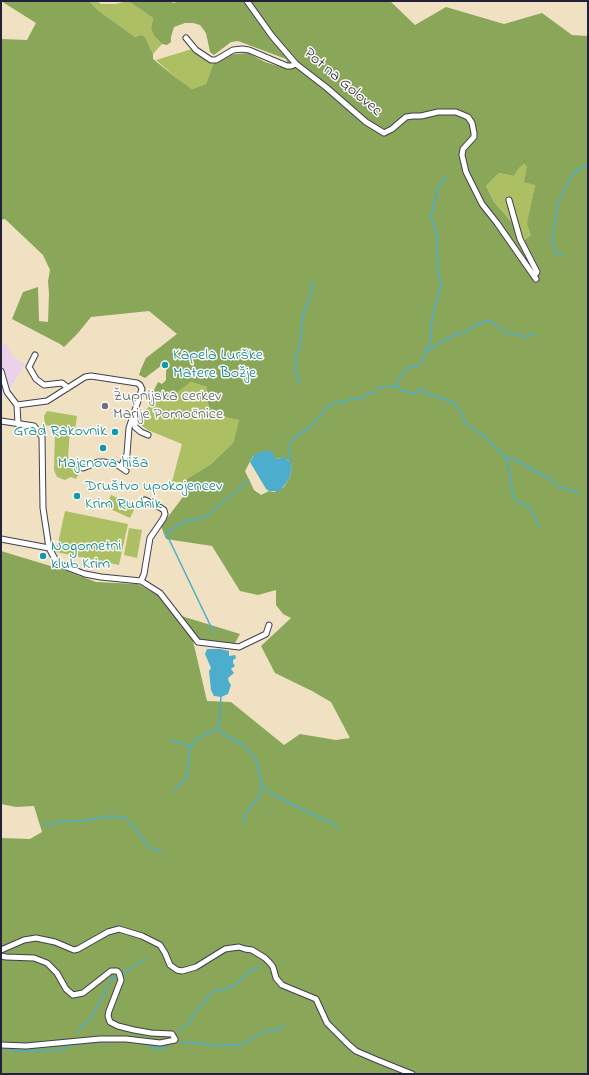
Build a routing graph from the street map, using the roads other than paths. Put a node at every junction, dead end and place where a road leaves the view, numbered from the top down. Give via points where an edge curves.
1 (247, 1) edge
2 (186, 38) dead end
3 (296, 64) junction
4 (509, 200) dead end
5 (35, 355) dead end
6 (1, 371) edge
7 (68, 388) junction
8 (17, 405) junction
9 (136, 410) junction
10 (1, 422) edge
11 (18, 424) junction
12 (148, 435) dead end
13 (121, 467) junction
14 (83, 468) dead end
15 (126, 470) dead end
16 (145, 500) dead end
17 (1, 538) edge
18 (49, 548) junction
19 (141, 581) junction
20 (269, 625) dead end
21 (1, 950) edge
22 (1, 956) edge
23 (1, 1046) edge
24 (412, 1074) edge

1 - 3 street, Pot na Golovec
2 - 3 street via 196,50 211,60 216,60 233,50 242,49 287,66
3 - 4 street, Pot na Golovec via 384,134 406,117 456,112 468,117 472,123 474,137 463,149 466,172 482,204 535,278 537,272 520,239
5 - 7 street via 30,367 36,379 44,385 62,383
6 - 8 street via 7,392
7 - 8 street via 47,401
7 - 9 street via 88,376 137,383 142,389
8 - 11 street
9 - 12 street via 135,427
9 - 13 street via 129,428 127,454
10 - 11 street
11 - 18 street via 34,426 42,437 42,493
13 - 14 street via 110,462 98,462
13 - 15 street
16 - 19 street via 164,510 165,514 150,538
17 - 18 street
18 - 19 street via 58,562 70,569 101,577
19 - 20 street via 160,593 198,642 239,647 266,634
21 - 24 street via 36,938 74,950 119,929 155,942 163,948 173,968 182,971 225,949 239,947 252,950 270,962 276,978 282,985 316,999 327,1023 349,1045
22 - 23 street via 34,958 47,963 57,973 66,989 74,995 83,993 110,971 117,971 121,980 109,1010 110,1022 134,1030 172,1034 175,1037 175,1040 164,1043 100,1039

